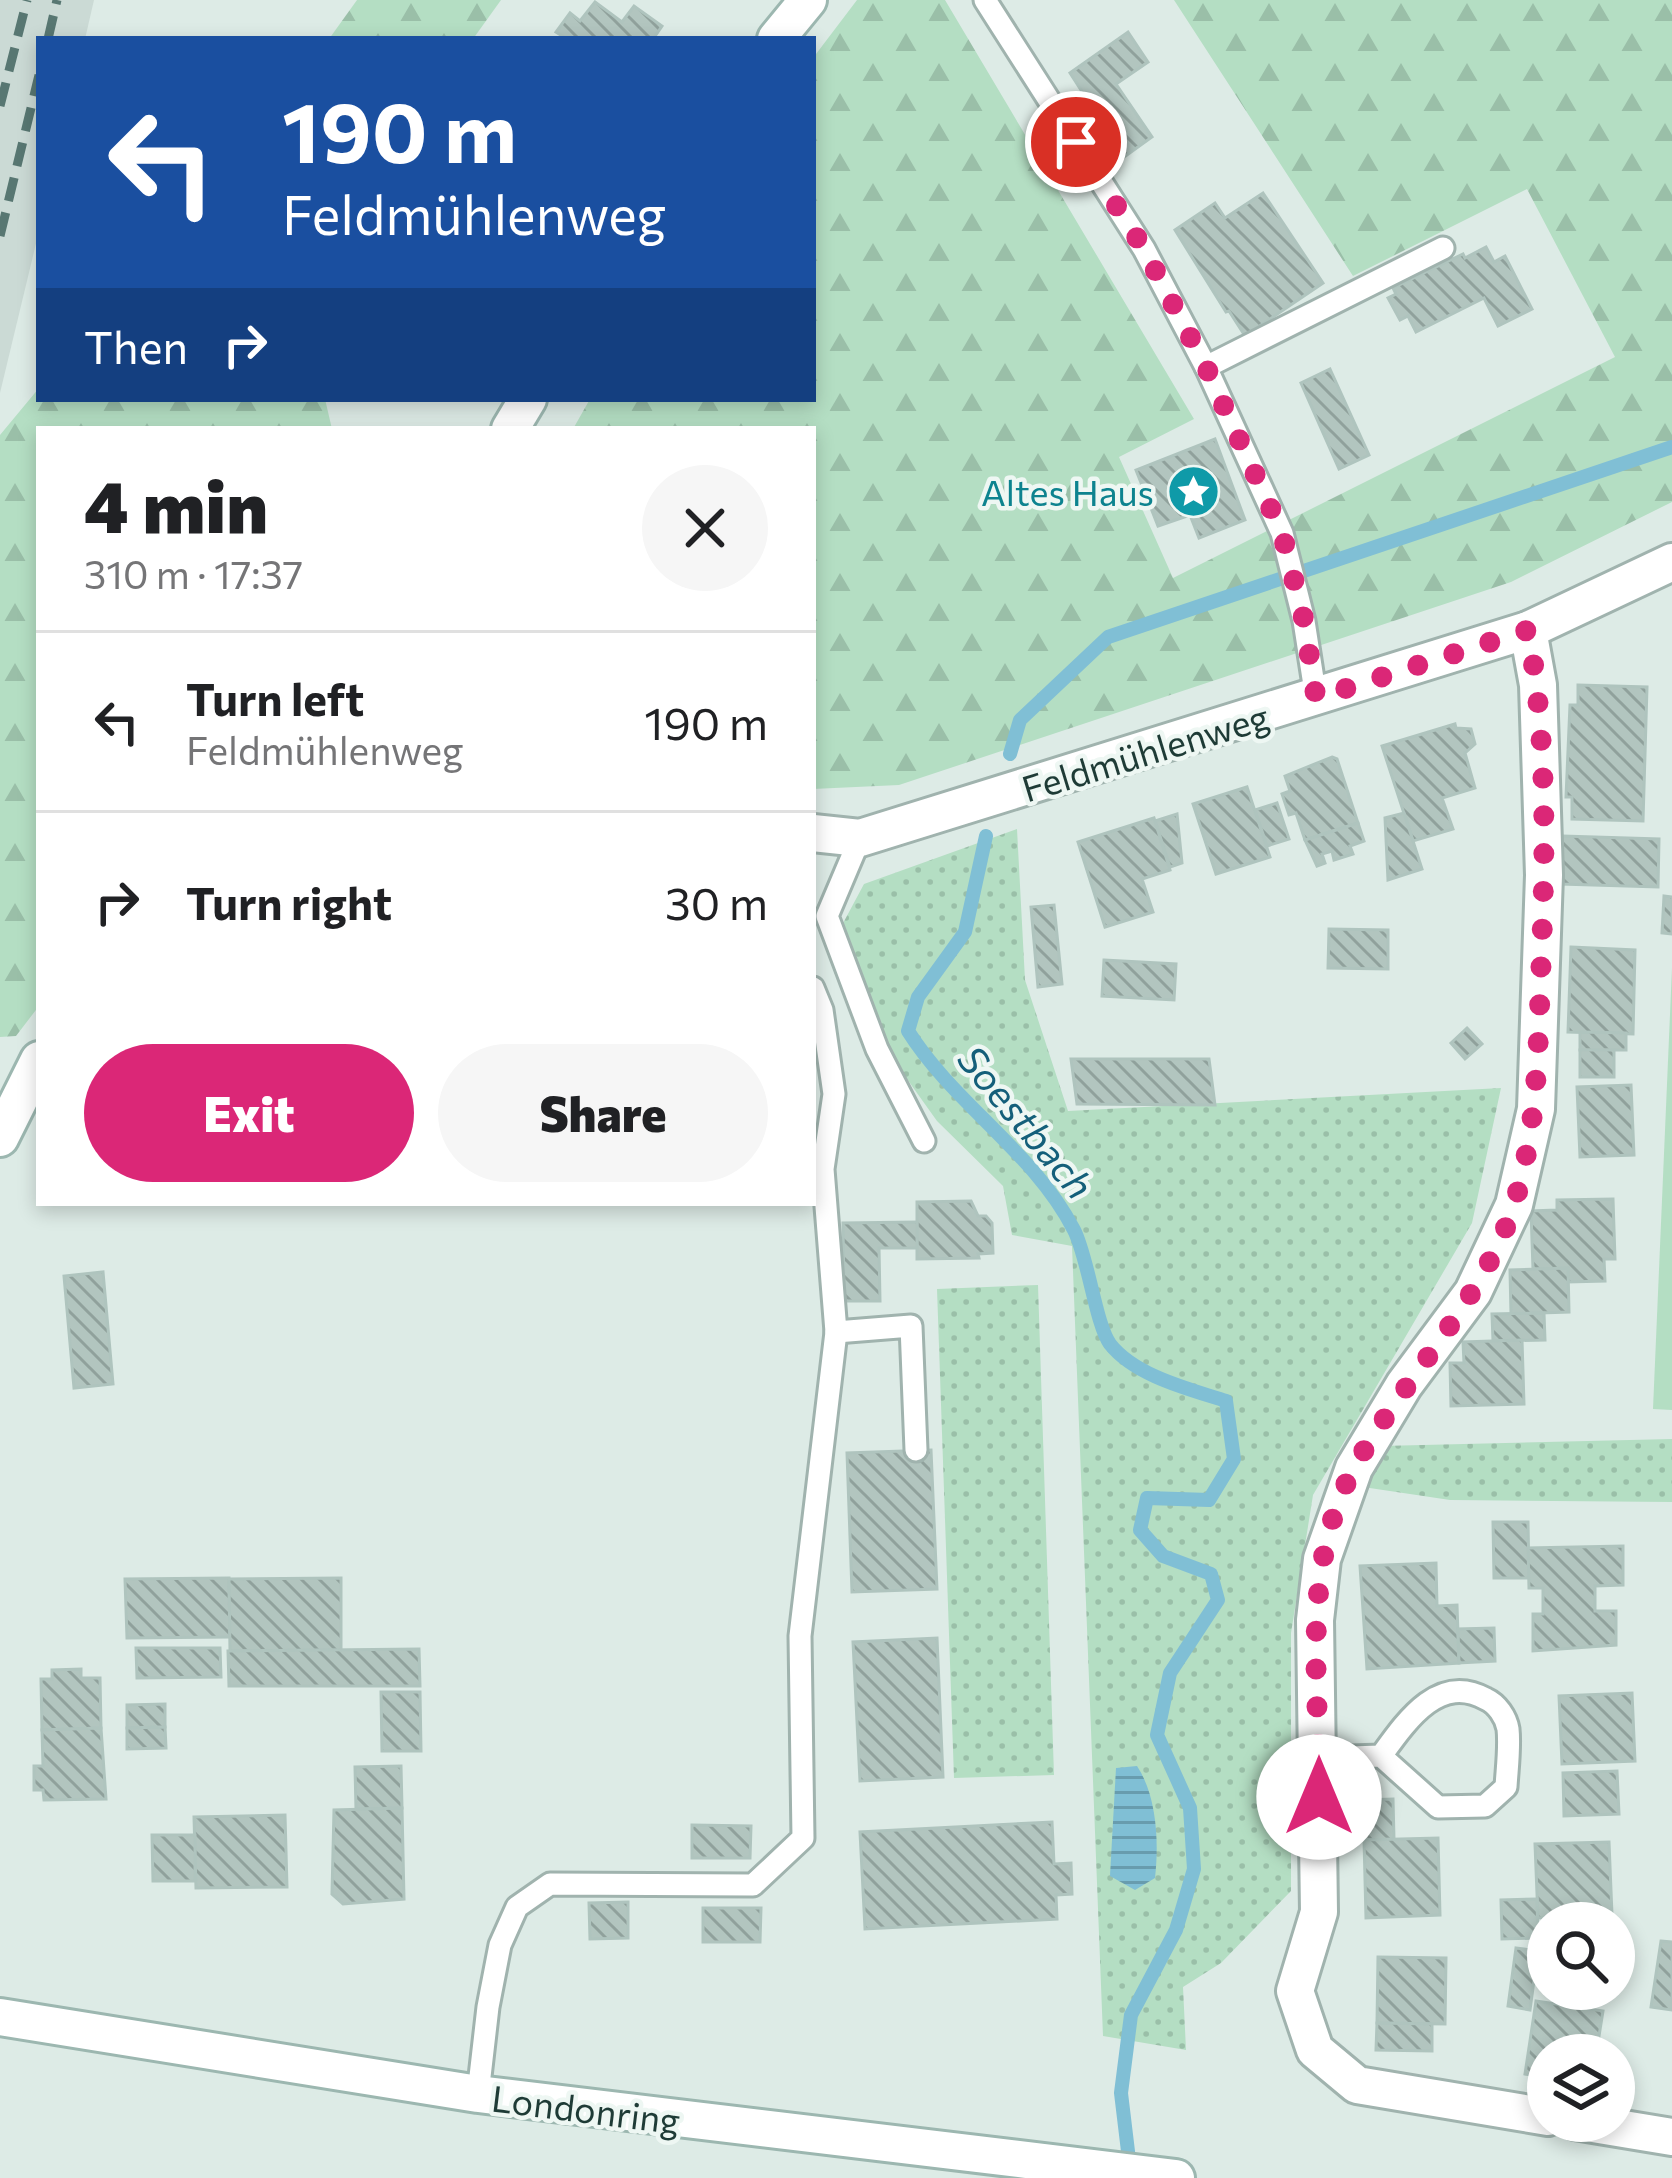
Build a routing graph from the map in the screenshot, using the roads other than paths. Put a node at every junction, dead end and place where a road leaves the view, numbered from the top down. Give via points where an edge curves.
1 (808, 0) edge
2 (985, 0) edge
3 (778, 36) edge
4 (1443, 248) dead end
5 (1206, 367) junction
6 (1672, 562) edge
7 (1528, 630) junction
8 (1316, 698) junction
9 (816, 833) edge
10 (860, 838) junction
11 (816, 995) edge
12 (36, 1066) edge
13 (0, 1138) edge
14 (924, 1141) dead end
15 (836, 1332) junction
16 (916, 1450) dead end
17 (1382, 1756) junction
18 (1320, 1758) junction
19 (0, 2017) edge
20 (478, 2094) junction
21 (1527, 2113) edge
22 (1635, 2131) edge
23 (1672, 2137) edge
24 (1176, 2178) edge

1 - 3 street
2 - 5 lane via 1144,249
4 - 5 lane
5 - 8 lane via 1282,533
6 - 7 street, Feldmühlenweg
7 - 8 street, Feldmühlenweg
7 - 18 street via 1538,686 1544,875 1536,1109 1514,1205 1472,1292 1404,1385 1344,1490 1322,1559 1316,1620
8 - 10 street, Feldmühlenweg
9 - 10 street, Feldmühlenweg
10 - 14 lane via 826,916
11 - 15 lane via 834,1094 823,1169
12 - 13 street
15 - 16 lane via 910,1326
15 - 20 lane via 800,1636 803,1838 753,1886 550,1883 517,1907 500,1945
17 - 17 lane via 1434,1695 1465,1688 1494,1702 1508,1724 1506,1787 1485,1806 1438,1808
17 - 18 lane
18 - 21 street via 1318,1912 1295,1991 1315,2050 1357,2085
19 - 20 street, Londonring
20 - 24 street, Londonring
22 - 23 street

